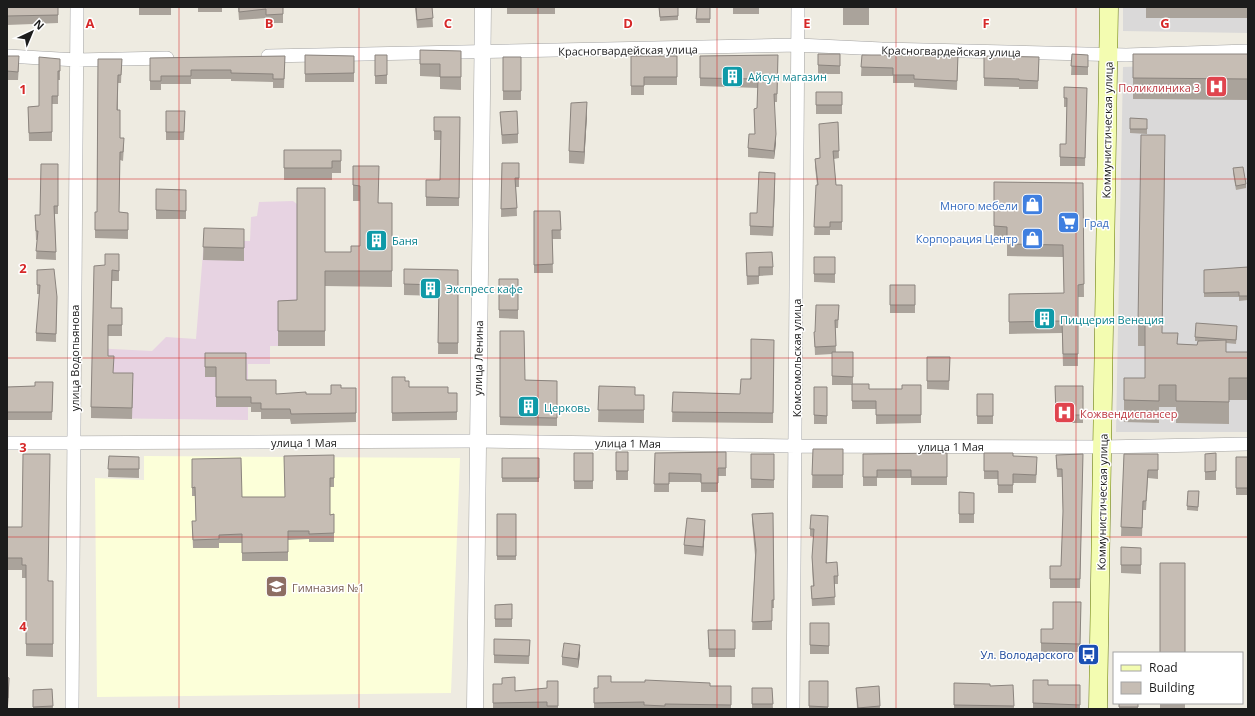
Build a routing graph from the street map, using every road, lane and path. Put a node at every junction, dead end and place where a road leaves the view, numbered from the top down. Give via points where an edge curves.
1 (77, 7) edge
2 (483, 7) edge
3 (798, 7) edge
4 (1109, 7) edge
5 (798, 45) junction
6 (1248, 51) edge
7 (483, 53) junction
8 (1108, 54) junction
9 (7, 56) edge
10 (252, 57) edge
11 (180, 58) edge
12 (77, 60) junction
13 (477, 441) junction
14 (7, 443) edge
15 (74, 444) junction
16 (1248, 444) edge
17 (795, 446) junction
18 (1103, 447) junction
19 (72, 709) edge
20 (475, 709) edge
21 (793, 709) edge
22 (1098, 709) edge

1 - 12 street, улица Водопьянова
2 - 7 street, улица Ленина
3 - 5 street, Комсомольская улица
4 - 8 main road, Коммунистическая улица
5 - 7 street, Красногвардейская улица
5 - 8 street, Красногвардейская улица via 882,50
5 - 17 street, Комсомольская улица
6 - 8 street, Красногвардейская улица
7 - 10 street, Красногвардейская улица
7 - 13 street, улица Ленина
8 - 18 main road, Коммунистическая улица
9 - 12 street
11 - 12 street
12 - 15 street, улица Водопьянова
13 - 15 street, улица 1 Мая
13 - 17 street, улица 1 Мая
13 - 20 street, улица Ленина
14 - 15 street, улица 1 Мая
15 - 19 street, улица Водопьянова
16 - 18 street, улица 1 Мая
17 - 18 street, улица 1 Мая
17 - 21 street, Комсомольская улица
18 - 22 main road, Коммунистическая улица

